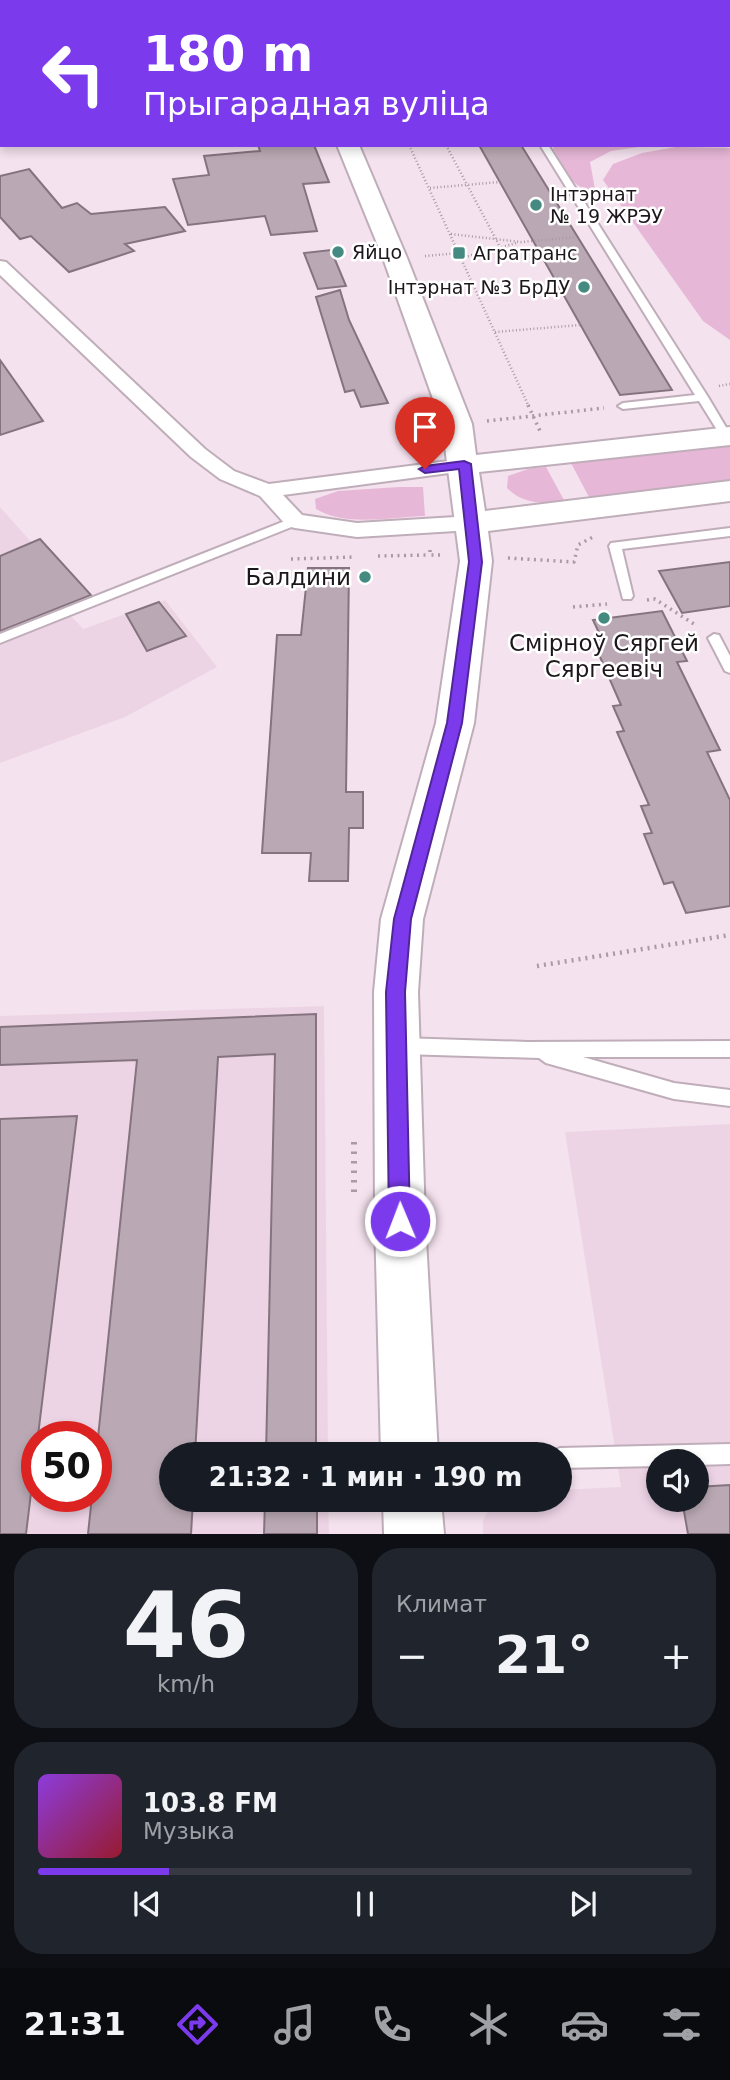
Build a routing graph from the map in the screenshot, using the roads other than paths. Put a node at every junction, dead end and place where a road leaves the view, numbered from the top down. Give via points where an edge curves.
1 (349, 147) edge
2 (545, 147) edge
3 (0, 266) edge
4 (703, 397) junction
5 (623, 406) dead end
6 (728, 436) edge
7 (464, 464) junction
8 (267, 491) junction
9 (730, 491) edge
10 (295, 521) junction
11 (472, 523) junction
12 (730, 531) edge
13 (627, 596) dead end
14 (714, 638) dead end
15 (0, 639) edge
16 (730, 668) edge
17 (396, 1046) junction
18 (730, 1049) edge
19 (528, 1050) junction
20 (730, 1098) edge
21 (409, 1442) edge
22 (730, 1454) edge
23 (572, 1458) edge
24 (413, 1512) edge
25 (414, 1534) edge

1 - 7 main road via 396,258 457,424
2 - 4 lane
3 - 8 street via 198,453 228,475
4 - 5 lane
4 - 6 lane
6 - 7 main road
7 - 8 street
7 - 11 main road
8 - 10 street
9 - 11 main road
10 - 11 street via 357,530
10 - 15 lane
11 - 17 main road via 476,562 455,723 402,919
12 - 13 lane via 615,546
14 - 16 lane
17 - 19 lane
17 - 21 main road
18 - 19 lane
19 - 20 lane via 674,1091
22 - 23 lane
24 - 25 main road

